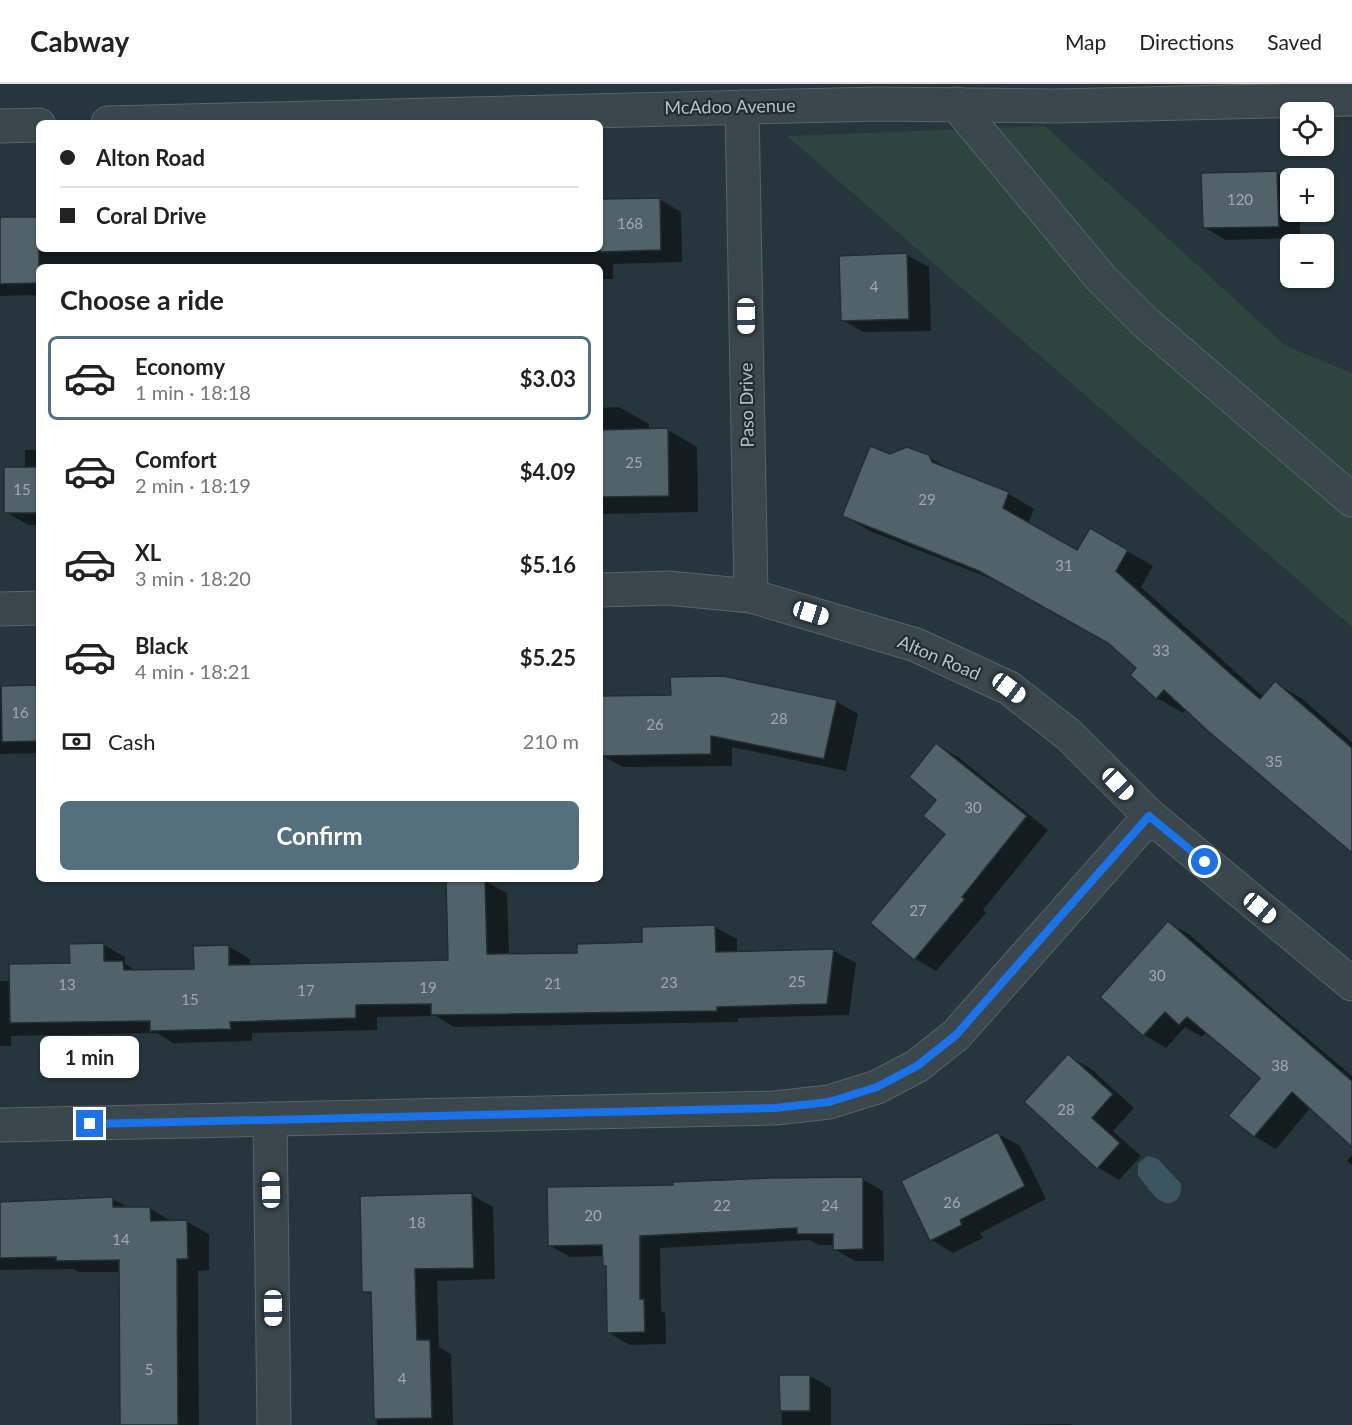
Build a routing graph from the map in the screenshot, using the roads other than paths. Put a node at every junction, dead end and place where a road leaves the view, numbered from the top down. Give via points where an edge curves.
1 (865, 94) edge
2 (1056, 95) edge
3 (1352, 99) edge
4 (956, 104) junction
5 (742, 107) junction
6 (227, 120) edge
7 (36, 125) edge
8 (0, 126) edge
9 (1352, 500) edge
10 (603, 590) edge
11 (751, 596) junction
12 (36, 608) edge
13 (0, 609) edge
14 (1149, 816) junction
15 (1352, 984) edge
16 (270, 1119) junction
17 (0, 1125) edge
18 (274, 1425) edge

1 - 4 street, McAdoo Avenue
1 - 5 street, McAdoo Avenue
2 - 3 street, McAdoo Avenue
2 - 4 street, McAdoo Avenue
4 - 9 street via 1100,277 1138,316
5 - 6 street, McAdoo Avenue
5 - 11 street, Paso Drive
7 - 8 street
10 - 11 street, Alton Road via 668,588
11 - 14 street, Alton Road via 916,645 1009,688 1069,735
12 - 13 street
14 - 15 street, Alton Road
14 - 16 street via 956,1035 917,1066 877,1087 829,1102 775,1108
16 - 17 street
16 - 18 street

